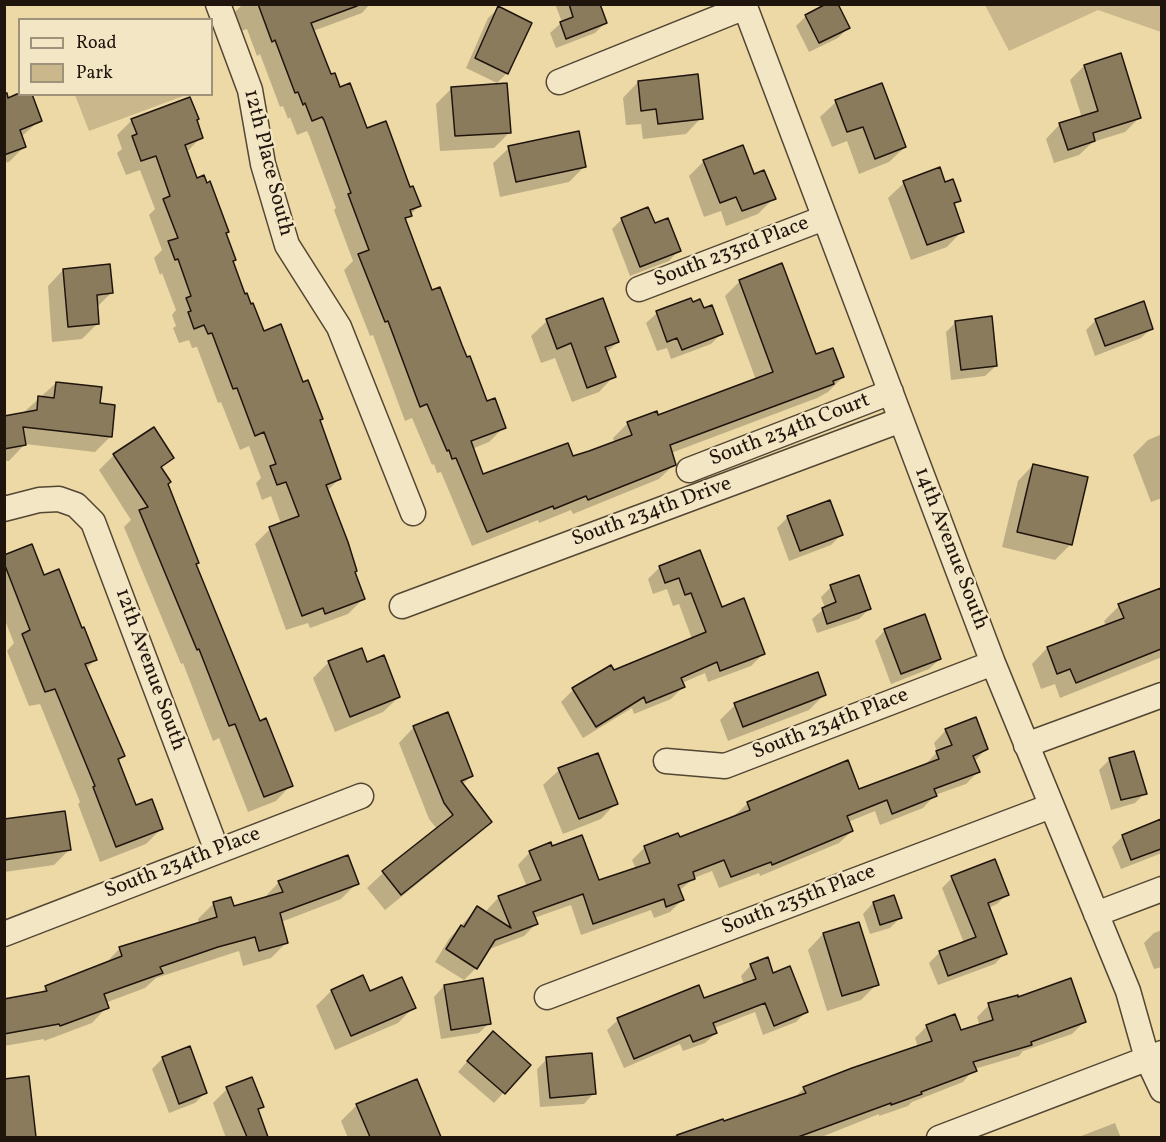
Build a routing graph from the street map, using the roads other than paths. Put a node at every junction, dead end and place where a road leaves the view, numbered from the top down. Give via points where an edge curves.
1 (218, 4) edge
2 (745, 6) edge
3 (559, 82) dead end
4 (824, 218) junction
5 (639, 289) dead end
6 (891, 392) junction
7 (901, 420) junction
8 (689, 470) dead end
9 (4, 509) edge
10 (413, 513) dead end
11 (402, 606) dead end
12 (993, 663) junction
13 (1161, 695) edge
14 (1026, 745) junction
15 (666, 761) dead end
16 (361, 796) dead end
17 (1051, 806) junction
18 (217, 851) junction
19 (1161, 889) edge
20 (1096, 914) junction
21 (4, 934) edge
22 (547, 997) dead end
23 (1154, 1055) edge
24 (1161, 1090) edge
25 (939, 1137) edge

1 - 10 street, 12th Place South via 250,90 263,164 287,244 339,327
2 - 3 street
2 - 4 street, 14th Avenue South
4 - 5 street, South 233rd Place
4 - 6 street, 14th Avenue South
6 - 7 street, 14th Avenue South
6 - 8 street, South 234th Court
7 - 11 street, South 234th Drive
7 - 12 street, 14th Avenue South
9 - 18 street, 12th Avenue South via 45,499 66,501 84,512 96,528
12 - 14 street, 14th Avenue South
12 - 15 street, South 234th Place via 725,766
13 - 14 street
14 - 17 street, 14th Avenue South
16 - 18 street, South 234th Place
17 - 20 street, 14th Avenue South
17 - 22 street, South 235th Place
18 - 21 street, South 234th Place
19 - 20 street
20 - 23 street, 14th Avenue South
23 - 24 street, 14th Avenue South
23 - 25 street

